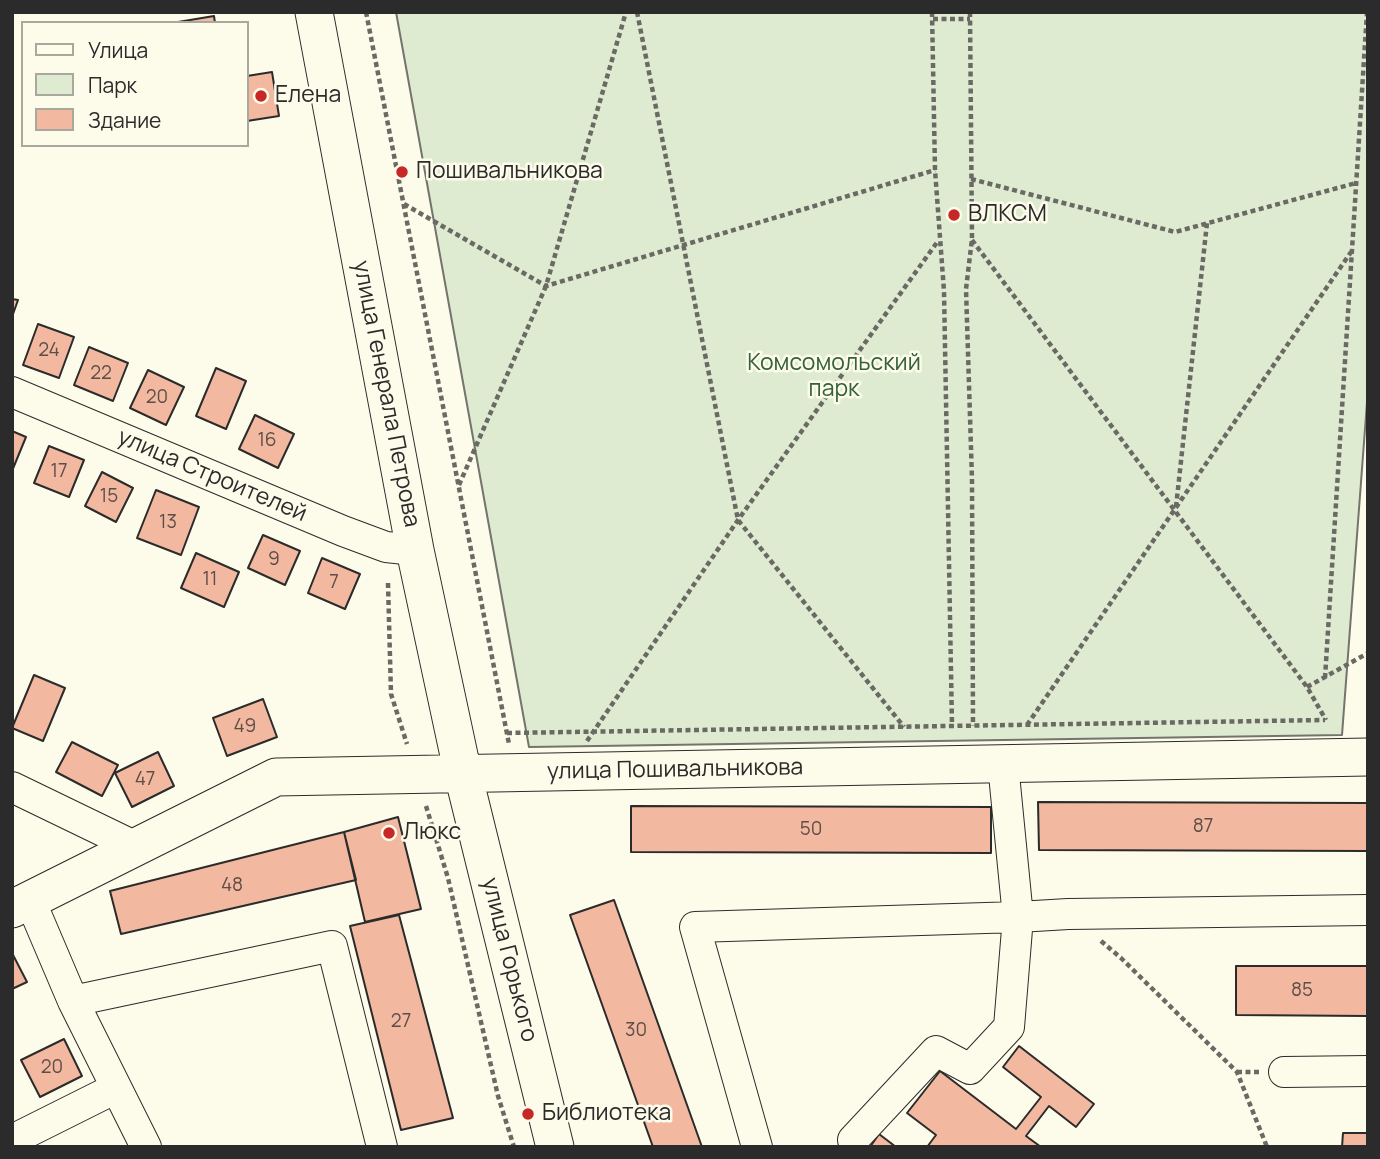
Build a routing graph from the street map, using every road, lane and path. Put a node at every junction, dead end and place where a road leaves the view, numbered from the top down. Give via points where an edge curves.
1 (314, 12) edge
2 (366, 12) edge
3 (626, 12) edge
4 (637, 12) edge
5 (932, 12) edge
6 (1367, 12) edge
7 (970, 15) edge
8 (933, 19) junction
9 (935, 170) junction
10 (971, 179) junction
11 (1356, 183) junction
12 (403, 203) junction
13 (1208, 223) junction
14 (972, 239) junction
15 (939, 240) junction
16 (683, 243) junction
17 (1352, 251) junction
18 (546, 286) junction
19 (12, 392) edge
20 (458, 486) junction
21 (1175, 508) junction
22 (738, 520) junction
23 (415, 551) junction
24 (1368, 653) edge
25 (1325, 678) junction
26 (1307, 687) junction
27 (1027, 725) junction
28 (952, 726) junction
29 (973, 726) junction
30 (904, 727) junction
31 (593, 732) junction
32 (507, 733) junction
33 (1368, 757) edge
34 (1003, 764) junction
35 (566, 772) junction
36 (515, 773) junction
37 (463, 774) junction
38 (12, 787) edge
39 (136, 847) junction
40 (21, 904) edge
41 (1368, 910) edge
42 (1068, 914) junction
43 (1018, 916) junction
44 (74, 1001) junction
45 (1368, 1071) edge
46 (1284, 1072) dead end
47 (116, 1088) junction
48 (12, 1140) edge
49 (853, 1140) dead end
50 (146, 1147) edge
51 (382, 1147) edge
52 (555, 1147) edge
53 (757, 1147) edge
54 (1267, 1147) edge

1 - 23 main road, улица Генерала Петрова
2 - 12 path
3 - 18 path
4 - 16 path
5 - 8 path
6 - 11 path
7 - 8 path
7 - 10 path
8 - 9 path
9 - 15 path
9 - 16 path
10 - 13 path via 1175,232
10 - 14 path
11 - 13 path
11 - 17 path
12 - 18 path
12 - 20 path
13 - 21 path
14 - 21 path
14 - 29 path via 966,289
15 - 22 path
15 - 28 path via 944,291
16 - 18 path
16 - 22 path
17 - 21 path
17 - 25 path
18 - 20 path
19 - 23 lane, улица Строителей via 343,531 386,547
20 - 32 path
21 - 26 path
21 - 27 path
22 - 30 path
22 - 31 path
23 - 37 main road, улица Генерала Петрова
24 - 25 path
25 - 26 path
26 - 27 path via 1325,720
27 - 29 path
28 - 29 path
28 - 30 path
30 - 31 path
31 - 32 path
31 - 35 path
32 - 36 path
33 - 34 main road, улица Пошивальникова
34 - 35 main road, улица Пошивальникова
34 - 43 lane
35 - 36 main road, улица Пошивальникова
36 - 37 main road, улица Пошивальникова
37 - 39 main road, улица Пошивальникова via 276,777
37 - 52 main road, улица Горького
38 - 39 lane
39 - 40 main road, улица Пошивальникова
40 - 44 lane
41 - 42 lane
42 - 43 lane
42 - 54 path via 1121,958 1237,1072
43 - 49 lane via 1009,1027 970,1069 936,1051
43 - 53 lane via 695,927
44 - 47 lane
44 - 51 lane via 331,946
45 - 46 lane
47 - 48 lane
47 - 50 lane

